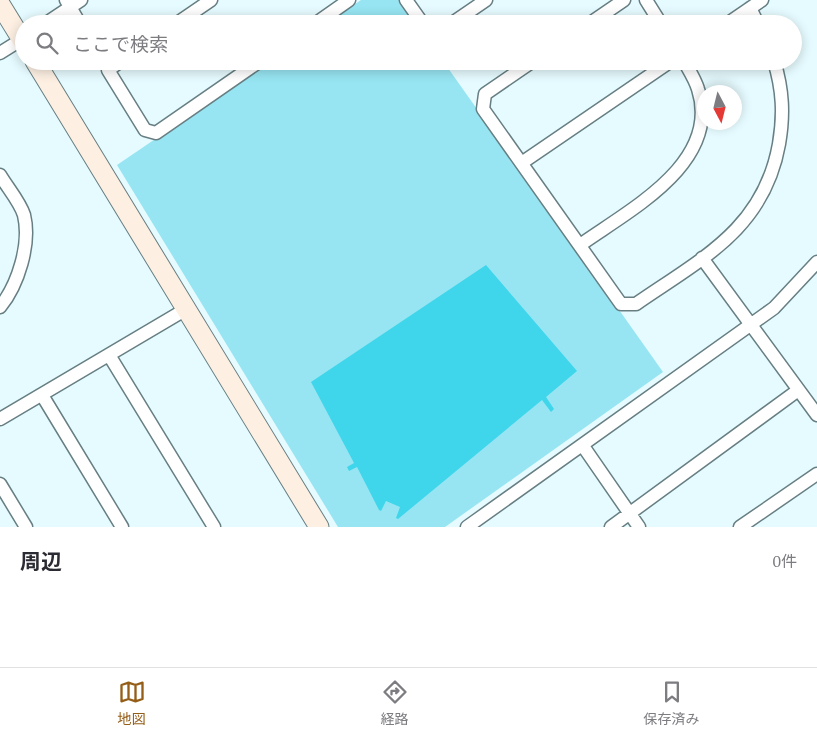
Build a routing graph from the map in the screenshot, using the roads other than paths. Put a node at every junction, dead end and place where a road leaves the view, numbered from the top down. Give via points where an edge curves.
1 (81, 0) edge
2 (211, 0) edge
3 (349, 0) edge
4 (406, 0) edge
5 (486, 0) edge
6 (624, 0) edge
7 (646, 0) edge
8 (762, 0) edge
9 (0, 4) edge
10 (68, 4) edge
11 (750, 8) junction
12 (55, 15) edge
13 (75, 15) edge
14 (189, 15) edge
15 (328, 15) edge
16 (417, 15) edge
17 (464, 15) edge
18 (602, 15) edge
19 (655, 15) edge
20 (740, 15) edge
21 (754, 15) edge
22 (15, 27) edge
23 (15, 45) edge
24 (0, 53) edge
25 (41, 70) edge
26 (108, 70) edge
27 (247, 70) edge
28 (520, 70) edge
29 (658, 70) edge
30 (689, 70) edge
31 (777, 70) edge
32 (522, 162) junction
33 (0, 175) edge
34 (580, 245) junction
35 (702, 258) junction
36 (817, 262) edge
37 (0, 307) edge
38 (188, 308) junction
39 (750, 325) junction
40 (110, 355) junction
41 (797, 391) junction
42 (42, 395) junction
43 (817, 415) edge
44 (0, 419) edge
45 (583, 446) junction
46 (817, 474) edge
47 (0, 484) edge
48 (630, 514) junction
49 (26, 527) edge
50 (122, 527) edge
51 (214, 527) edge
52 (319, 527) edge
53 (467, 527) edge
54 (611, 527) edge
55 (639, 527) edge
56 (740, 527) edge

1 - 10 street
2 - 14 street
3 - 15 street
4 - 16 street
5 - 17 street
6 - 18 street
7 - 19 street
8 - 11 street
9 - 22 street
10 - 12 street
10 - 13 street
11 - 20 street
11 - 21 street
23 - 24 street
25 - 38 street
26 - 27 street via 145,130 156,133
28 - 32 street via 485,94 483,108
29 - 32 street
30 - 34 street via 698,88 702,108 700,131 685,163 669,181
31 - 35 street via 784,116 769,181 749,216 731,236
32 - 34 street
33 - 37 street via 24,214 25,234 18,272 7,299
34 - 35 street via 621,304 636,304
35 - 39 street
36 - 39 street via 774,308
38 - 40 street
38 - 52 street
39 - 41 street
39 - 45 street
40 - 42 street
40 - 51 street
41 - 43 street
41 - 48 street
42 - 44 street
42 - 50 street
45 - 48 street
45 - 53 street
46 - 56 street
47 - 49 street
48 - 54 street
48 - 55 street

